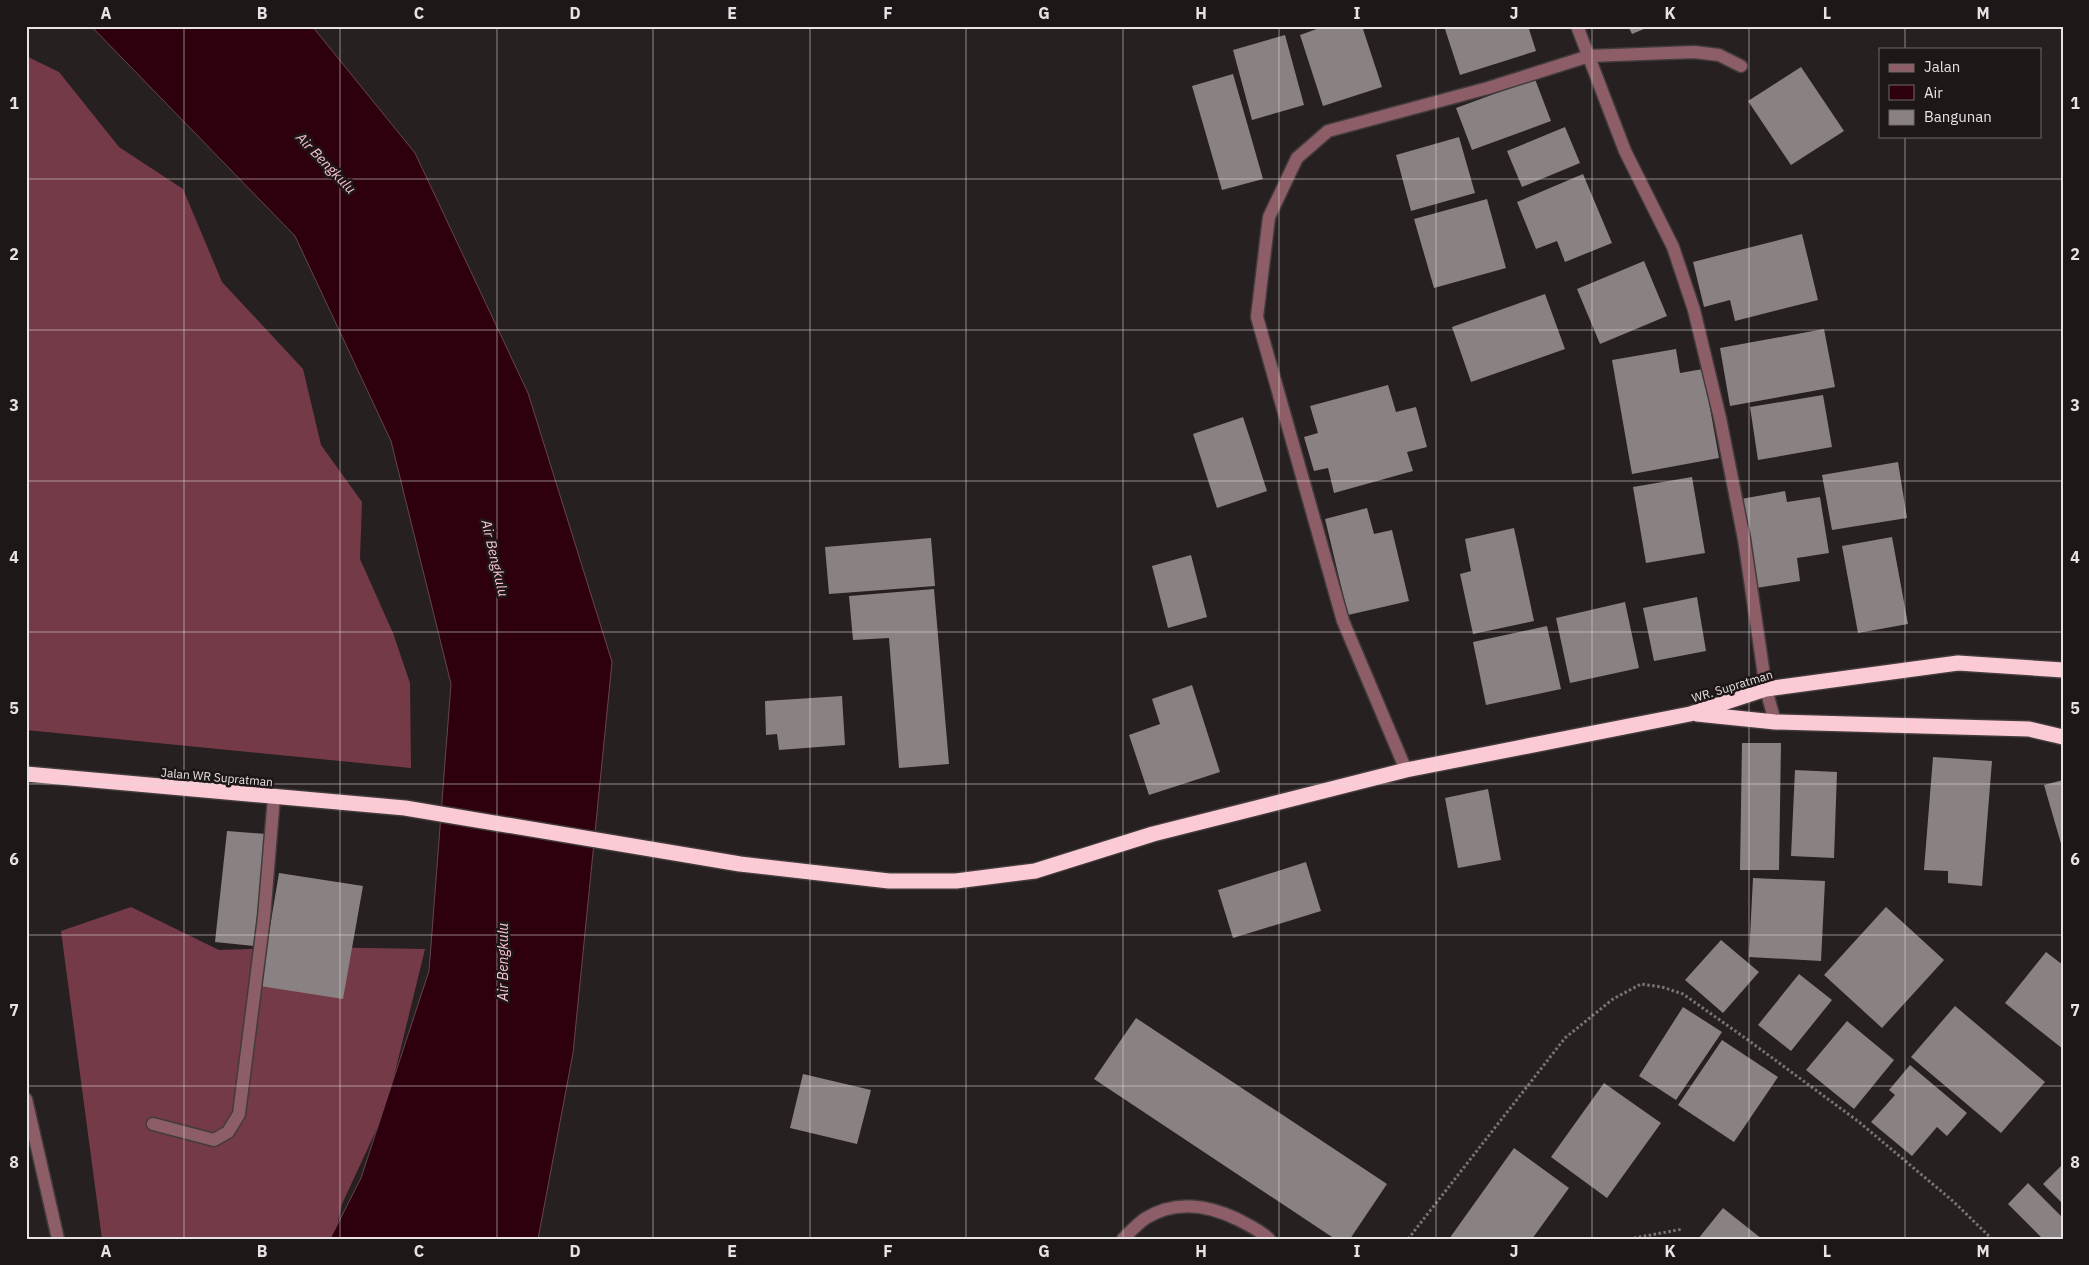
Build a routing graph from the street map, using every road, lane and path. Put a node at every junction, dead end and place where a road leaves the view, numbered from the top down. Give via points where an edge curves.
1 (1577, 26) edge
2 (1589, 56) junction
3 (1741, 66) dead end
4 (2063, 670) edge
5 (1766, 689) junction
6 (1690, 714) junction
7 (1775, 722) junction
8 (2063, 737) edge
9 (1406, 770) junction
10 (26, 774) edge
11 (274, 797) junction
12 (26, 1099) edge
13 (153, 1124) dead end
14 (1683, 1230) dead end
15 (58, 1239) edge
16 (1123, 1239) edge
17 (1269, 1239) edge
18 (1408, 1239) edge
19 (1629, 1239) edge
20 (1992, 1239) edge

1 - 2 street
2 - 3 street via 1694,52 1719,56
2 - 5 street via 1625,151 1673,247 1694,310 1744,539
2 - 9 street via 1488,88 1328,130 1297,158 1269,217 1257,317 1343,621
4 - 5 highway, WR. Supratman via 1958,663
5 - 6 highway, WR. Supratman
5 - 7 street
6 - 7 highway, WR. Supratman
6 - 9 highway, Jalan WR Supratman
7 - 8 highway, WR. Supratman via 2029,729
9 - 11 highway, Jalan WR Supratman via 1153,834 1036,871 956,882 890,881 740,864 405,808
10 - 11 highway, Jalan WR Supratman
11 - 13 street via 264,917 239,1114 228,1132 214,1140
12 - 15 street
14 - 19 path
16 - 17 street via 1145,1218 1166,1209 1194,1206 1217,1210 1263,1232
18 - 20 path via 1565,1038 1613,999 1641,984 1662,986 1683,994 1748,1040 1859,1122 1954,1202

